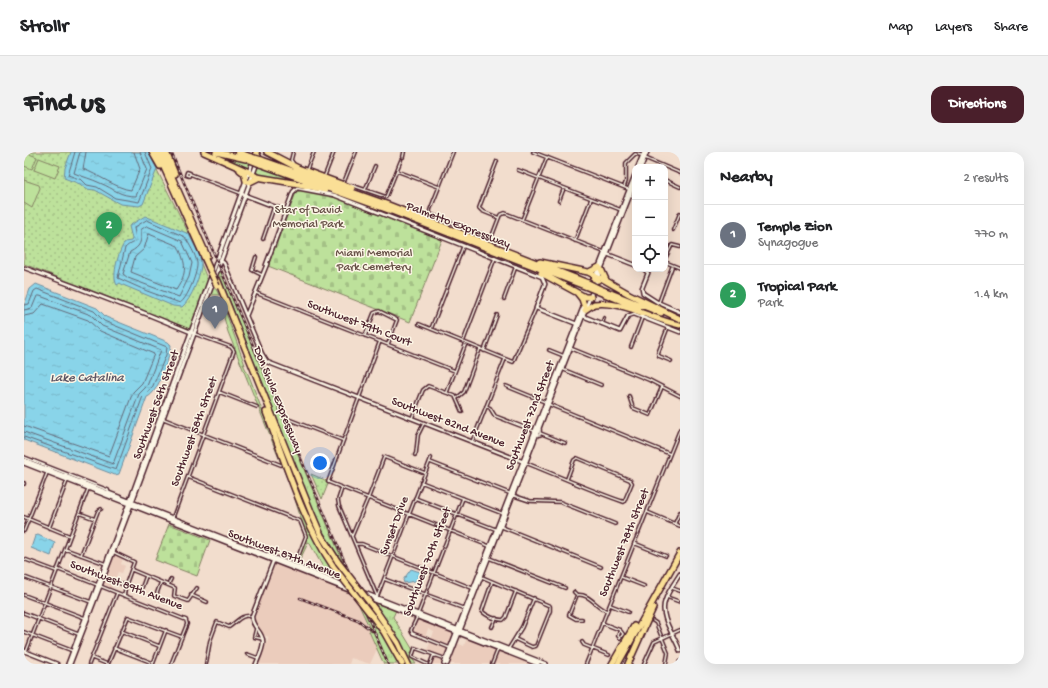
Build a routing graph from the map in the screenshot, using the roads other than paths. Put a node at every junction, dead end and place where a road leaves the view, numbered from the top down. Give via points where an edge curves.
1 (152, 152) edge
2 (157, 152) edge
3 (162, 152) edge
4 (166, 152) edge
5 (204, 152) edge
6 (216, 152) edge
7 (226, 152) edge
8 (238, 152) edge
9 (293, 152) edge
10 (314, 152) edge
11 (334, 152) edge
12 (356, 152) edge
13 (404, 152) edge
14 (453, 152) edge
15 (533, 152) edge
16 (645, 152) edge
17 (262, 154) edge
18 (403, 157) dead end
19 (547, 158) junction
20 (643, 158) junction
21 (249, 159) junction
22 (401, 160) dead end
23 (497, 161) dead end
24 (640, 164) edge
25 (375, 166) dead end
26 (238, 167) junction
27 (307, 169) junction
28 (518, 170) dead end
29 (397, 171) junction
30 (680, 172) edge
31 (251, 173) junction
32 (190, 174) dead end
33 (325, 175) junction
34 (259, 178) junction
35 (539, 178) junction
36 (668, 181) edge
37 (248, 182) junction
38 (344, 182) junction
39 (680, 186) edge
40 (439, 187) junction
41 (624, 187) junction
42 (173, 188) junction
43 (564, 188) junction
44 (365, 190) junction
45 (632, 191) edge
46 (632, 192) edge
47 (632, 193) edge
48 (243, 194) junction
49 (182, 197) junction
50 (591, 198) junction
51 (559, 201) dead end
52 (370, 203) junction
53 (386, 204) junction
54 (274, 207) junction
55 (286, 211) junction
56 (622, 211) junction
57 (680, 213) edge
58 (499, 218) junction
59 (522, 220) junction
60 (677, 220) junction
61 (680, 221) edge
62 (673, 230) dead end
63 (263, 239) dead end
64 (575, 241) junction
65 (463, 245) junction
66 (680, 247) edge
67 (509, 252) junction
68 (606, 253) junction
69 (668, 253) edge
70 (256, 257) dead end
71 (496, 258) junction
72 (220, 260) junction
73 (521, 262) junction
74 (632, 264) edge
75 (668, 264) edge
76 (210, 266) junction
77 (516, 266) junction
78 (672, 267) junction
79 (24, 268) edge
80 (600, 268) junction
81 (680, 268) edge
82 (588, 272) junction
83 (647, 272) edge
84 (262, 275) junction
85 (596, 278) junction
86 (606, 280) junction
87 (218, 284) junction
88 (587, 285) junction
89 (598, 290) junction
90 (576, 292) junction
91 (256, 293) junction
92 (588, 298) junction
93 (504, 299) dead end
94 (596, 303) junction
95 (659, 303) junction
96 (536, 308) junction
97 (584, 308) junction
98 (680, 312) edge
99 (497, 315) dead end
100 (246, 316) junction
101 (581, 316) junction
102 (643, 317) junction
103 (604, 318) dead end
104 (680, 320) edge
105 (419, 324) dead end
106 (602, 324) junction
107 (578, 325) junction
108 (680, 325) edge
109 (668, 327) junction
110 (431, 329) junction
111 (192, 332) junction
112 (680, 332) edge
113 (365, 336) junction
114 (380, 341) junction
115 (463, 342) junction
116 (388, 344) junction
117 (466, 344) junction
118 (569, 347) junction
119 (631, 347) dead end
120 (480, 349) junction
121 (549, 350) dead end
122 (484, 351) junction
123 (564, 356) junction
124 (504, 359) junction
125 (671, 361) dead end
126 (562, 369) junction
127 (455, 371) junction
128 (601, 384) dead end
129 (506, 386) dead end
130 (662, 387) junction
131 (219, 392) junction
132 (447, 392) junction
133 (629, 396) dead end
134 (680, 396) edge
135 (358, 398) junction
136 (457, 398) junction
137 (547, 403) junction
138 (486, 406) junction
139 (257, 407) dead end
140 (462, 412) dead end
141 (161, 418) junction
142 (412, 418) junction
143 (288, 419) dead end
144 (424, 423) junction
145 (680, 429) edge
146 (538, 432) junction
147 (203, 434) junction
148 (342, 440) junction
149 (472, 442) junction
150 (565, 443) dead end
151 (670, 454) junction
152 (415, 455) dead end
153 (431, 458) dead end
154 (26, 461) edge
155 (430, 462) junction
156 (524, 462) junction
157 (281, 465) dead end
158 (48, 470) junction
159 (425, 473) junction
160 (188, 477) junction
161 (68, 478) junction
162 (566, 479) junction
163 (421, 482) junction
164 (89, 486) junction
165 (342, 488) junction
166 (107, 494) junction
167 (512, 494) junction
168 (368, 498) junction
169 (415, 498) junction
170 (463, 498) junction
171 (130, 503) junction
172 (101, 509) dead end
173 (647, 512) junction
174 (680, 512) edge
175 (78, 513) junction
176 (409, 514) junction
177 (457, 514) junction
178 (504, 514) junction
179 (24, 517) edge
180 (95, 519) junction
181 (28, 520) junction
182 (172, 520) junction
183 (615, 524) dead end
184 (675, 524) junction
185 (500, 526) junction
186 (680, 526) edge
187 (49, 528) junction
188 (498, 530) junction
189 (24, 531) edge
190 (450, 531) junction
191 (70, 536) junction
192 (352, 536) junction
193 (634, 543) junction
194 (355, 544) junction
195 (491, 547) junction
196 (65, 549) junction
197 (113, 552) junction
198 (680, 553) edge
199 (81, 555) junction
200 (666, 556) dead end
201 (393, 557) junction
202 (487, 557) junction
203 (24, 559) edge
204 (274, 559) junction
205 (680, 560) edge
206 (107, 565) junction
207 (601, 566) dead end
208 (294, 567) junction
209 (57, 570) junction
210 (132, 570) junction
211 (434, 573) junction
212 (680, 574) edge
213 (146, 576) junction
214 (480, 576) junction
215 (24, 577) edge
216 (621, 577) junction
217 (170, 579) dead end
218 (384, 579) junction
219 (492, 581) junction
220 (117, 582) dead end
221 (161, 582) junction
222 (99, 585) junction
223 (168, 585) junction
224 (51, 586) junction
225 (126, 586) junction
226 (644, 586) dead end
227 (142, 587) dead end
228 (197, 588) dead end
229 (474, 588) junction
230 (565, 588) dead end
231 (672, 588) junction
232 (516, 591) junction
233 (680, 591) edge
234 (117, 592) junction
235 (379, 592) junction
236 (574, 592) dead end
237 (157, 593) dead end
238 (376, 593) junction
239 (426, 594) junction
240 (577, 594) junction
241 (24, 595) edge
242 (191, 595) junction
243 (124, 596) junction
244 (474, 596) junction
245 (667, 597) junction
246 (376, 598) junction
247 (534, 598) junction
248 (45, 602) junction
249 (93, 602) junction
250 (207, 602) dead end
251 (680, 602) edge
252 (610, 605) junction
253 (651, 607) junction
254 (465, 609) junction
255 (607, 611) junction
256 (628, 612) dead end
257 (24, 613) edge
258 (418, 614) junction
259 (252, 616) junction
260 (85, 618) junction
261 (496, 618) junction
262 (38, 619) junction
263 (582, 619) dead end
264 (653, 621) dead end
265 (602, 623) junction
266 (492, 627) dead end
267 (256, 629) junction
268 (166, 630) junction
269 (459, 630) junction
270 (620, 630) dead end
271 (680, 630) edge
272 (121, 631) junction
273 (24, 632) edge
274 (673, 634) junction
275 (32, 635) junction
276 (80, 635) junction
277 (182, 637) junction
278 (662, 638) junction
279 (263, 639) junction
280 (515, 639) junction
281 (483, 640) junction
282 (582, 642) dead end
283 (159, 646) junction
284 (114, 648) junction
285 (450, 648) junction
286 (499, 648) junction
287 (592, 648) junction
288 (680, 649) edge
289 (25, 651) edge
290 (73, 651) junction
291 (508, 651) junction
292 (429, 653) junction
293 (247, 654) dead end
294 (449, 654) junction
295 (608, 655) dead end
296 (92, 658) junction
297 (258, 658) junction
298 (432, 659) junction
299 (446, 659) junction
300 (539, 663) edge
301 (57, 664) edge
302 (69, 664) edge
303 (89, 664) edge
304 (108, 664) edge
305 (153, 664) edge
306 (171, 664) edge
307 (206, 664) edge
308 (256, 664) edge
309 (402, 664) edge
310 (408, 664) edge
311 (429, 664) edge
312 (444, 664) edge
313 (447, 664) edge
314 (492, 664) edge
315 (546, 664) edge
316 (586, 664) edge
317 (612, 664) edge
318 (618, 664) edge
319 (622, 664) edge
320 (628, 664) edge
321 (644, 664) edge
322 (666, 664) edge

1 - 42 highway
2 - 42 highway, Don Shula Expressway
3 - 49 highway, Don Shula Expressway
4 - 49 highway
5 - 26 highway
6 - 21 highway
7 - 21 highway, Palmetto Expressway
8 - 21 highway, Palmetto Expressway
9 - 27 street via 291,161
10 - 27 street
11 - 33 street
12 - 38 street
13 - 18 street
14 - 40 street
15 - 19 street
16 - 20 main road
17 - 21 highway, Palmetto Expressway, bridge
17 - 31 main road, Southwest 56th Street
17 - 52 highway, Palmetto Expressway
17 - 53 highway, Palmetto Expressway via 304,175
17 - 53 highway via 383,200
19 - 35 street
19 - 41 street
20 - 24 main road
20 - 30 street
20 - 41 street via 636,154 626,163
22 - 29 street
23 - 58 street via 480,209
25 - 44 street
26 - 31 highway
26 - 37 highway
27 - 33 street
28 - 35 street
29 - 40 street
29 - 44 street via 386,197
31 - 34 highway
31 - 37 main road, Southwest 56th Street
32 - 48 street
33 - 38 street
34 - 37 highway
34 - 52 highway via 308,186
35 - 43 street
35 - 59 street
36 - 39 street
37 - 48 main road, Southwest 56th Street
38 - 44 street
40 - 58 street via 429,213 491,237
41 - 45 street
42 - 76 highway, Don Shula Expressway
43 - 50 street
43 - 51 street
46 - 56 main road, Southwest 72nd Street
47 - 56 main road, Southwest 72nd Street
48 - 54 street
48 - 72 main road, Southwest 56th Street
49 - 76 highway, Don Shula Expressway
50 - 56 street
50 - 64 street
52 - 73 highway, Palmetto Expressway
53 - 67 highway, Palmetto Expressway
54 - 55 street
54 - 63 street
55 - 65 street via 296,188 332,194
55 - 84 street
56 - 68 main road, Southwest 72nd Street
57 - 60 street
58 - 59 street via 502,213
59 - 64 street
60 - 61 street
60 - 62 street
64 - 68 street
65 - 71 street
65 - 110 street
66 - 69 street via 672,245
67 - 82 highway via 552,265
67 - 88 highway, Palmetto Expressway
68 - 74 street
68 - 80 main road, Southwest 72nd Street
70 - 84 street via 252,270
71 - 77 street
71 - 115 street
72 - 100 street
72 - 111 main road, Southwest 56th Street
73 - 88 highway, Palmetto Expressway
73 - 90 highway
75 - 78 street
76 - 87 highway, Don Shula Expressway
77 - 93 street
77 - 96 street via 544,278 545,286
78 - 81 street
78 - 95 street
79 - 111 street
80 - 82 highway
80 - 85 main road, Southwest 72nd Street
80 - 86 highway
82 - 85 highway
83 - 95 street via 642,291
84 - 91 street
85 - 86 highway
85 - 92 main road, Southwest 72nd Street
86 - 104 highway
87 - 309 highway, Don Shula Expressway, bridge via 316,538 333,566 384,632
87 - 310 highway, Don Shula Expressway, bridge via 322,535 338,562 398,643
88 - 89 highway, Palmetto Expressway, bridge
89 - 104 highway, Palmetto Expressway
89 - 108 highway, Palmetto Expressway
90 - 92 highway
90 - 97 highway via 582,298
91 - 100 street
91 - 113 street, Southwest 79th Court
92 - 94 highway
92 - 97 main road, Southwest 72nd Street
94 - 97 highway
94 - 108 highway via 631,309
95 - 98 street
96 - 107 street
96 - 124 street via 514,361
97 - 101 main road, Southwest 72nd Street
99 - 122 street
100 - 135 street, Southwest 82nd Avenue via 266,360
101 - 106 street
101 - 107 main road, Southwest 72nd Street
102 - 106 street via 628,315 621,331
102 - 109 street
102 - 119 street
103 - 106 street
105 - 110 street
107 - 118 main road, Southwest 72nd Street
109 - 112 street
109 - 125 street via 658,355
110 - 115 street
111 - 131 street, Southwest 58th Street via 233,349
111 - 141 main road, Southwest 56th Street
113 - 114 street, Southwest 79th Court
113 - 116 street via 374,313 378,311 397,320
114 - 116 street, Southwest 79th Court
114 - 135 street
115 - 117 street
116 - 127 street, Southwest 79th Court
117 - 120 street
117 - 127 street
118 - 123 main road, Southwest 72nd Street
118 - 126 main road, Southwest 72nd Street
118 - 130 street
120 - 122 street
120 - 136 street via 463,393
121 - 123 street
122 - 124 street
123 - 137 main road, Southwest 72nd Street
124 - 138 street
126 - 128 street
126 - 137 main road, Southwest 72nd Street
127 - 132 street
129 - 137 street
130 - 133 street via 650,414 633,408
130 - 134 street
131 - 139 street
131 - 147 street, Southwest 58th Street
132 - 136 street
132 - 142 street via 431,386 425,387
135 - 142 street, Southwest 82nd Avenue
135 - 148 street
136 - 140 street
137 - 146 main road, Southwest 72nd Street
137 - 151 street
138 - 146 street via 494,416
138 - 149 street
141 - 147 street
141 - 171 main road, Southwest 56th Street
142 - 144 street, Southwest 82nd Avenue
143 - 148 street
144 - 149 street, Southwest 82nd Avenue
144 - 152 street via 418,435
145 - 151 street, Southwest 78th Street
146 - 150 street
146 - 156 main road, Southwest 72nd Street
147 - 157 street
147 - 160 street, Southwest 58th Street
148 - 165 street via 328,481
149 - 156 street, Southwest 82nd Avenue
151 - 173 street, Southwest 78th Street
153 - 155 street, Sunset Drive
154 - 158 main road, Southwest 87th Avenue
154 - 166 street, Southwest 87th Avenue via 108,490
155 - 159 street, Sunset Drive
155 - 167 street
156 - 162 street, Southwest 82nd Avenue
156 - 167 main road, Southwest 72nd Street
158 - 161 main road, Southwest 87th Avenue
158 - 181 street
159 - 163 street, Sunset Drive
159 - 168 street via 384,457
160 - 182 street, Southwest 58th Street
160 - 208 street via 298,520 305,537
161 - 164 main road, Southwest 87th Avenue
161 - 187 street
162 - 162 street, Southwest 82nd Avenue via 624,501 632,481 576,458
163 - 169 street, Sunset Drive
163 - 170 street
164 - 166 main road, Southwest 87th Avenue
164 - 175 street
165 - 168 street
165 - 192 street via 338,504
166 - 171 main road, Southwest 87th Avenue
167 - 178 main road, Southwest 72nd Street
167 - 183 street via 531,501 560,502
168 - 176 street
168 - 192 street
169 - 176 street, Sunset Drive
169 - 177 street
170 - 177 street, Southwest 70th Street
170 - 178 street
171 - 182 main road, Southwest 87th Avenue
171 - 197 main road, Southwest 56th Street
171 - 206 main road, Southwest 56th Street
172 - 180 street
173 - 184 street
173 - 193 street, Southwest 78th Street
174 - 184 street
175 - 180 street
175 - 191 street
176 - 190 street
176 - 201 street, Sunset Drive
177 - 188 street
177 - 190 street, Southwest 70th Street
178 - 185 main road, Southwest 72nd Street
179 - 181 street
180 - 199 street
181 - 187 street
181 - 189 street
182 - 204 main road, Southwest 87th Avenue
184 - 186 street
185 - 188 main road, Southwest 72nd Street
185 - 207 street
187 - 191 street
188 - 195 main road, Southwest 72nd Street
190 - 195 street
190 - 211 street, Southwest 70th Street
191 - 196 street
192 - 194 street
193 - 200 street
193 - 216 street, Southwest 78th Street
194 - 201 street
194 - 238 street
195 - 202 main road, Southwest 72nd Street
196 - 199 street
196 - 209 street
197 - 206 main road, Southwest 56th Street
197 - 210 street via 134,562
198 - 253 highway
199 - 206 street
201 - 211 street
201 - 218 street, Sunset Drive
202 - 214 main road, Southwest 72nd Street
202 - 230 street
203 - 209 street, Southwest 89th Avenue
204 - 208 main road, Southwest 87th Avenue
204 - 259 street
205 - 253 highway
206 - 222 main road, Southwest 56th Street
208 - 246 main road, Southwest 87th Avenue
209 - 222 street, Southwest 89th Avenue
209 - 224 street
210 - 213 street
210 - 225 street
211 - 229 street
211 - 239 street, Southwest 70th Street
212 - 231 street
213 - 221 street
213 - 227 street
214 - 219 street
214 - 229 main road, Southwest 72nd Street
214 - 244 main road, Southwest 72nd Street
215 - 224 street
216 - 226 street
216 - 252 street, Southwest 78th Street
217 - 223 street
218 - 235 street, Sunset Drive
218 - 239 street
219 - 232 street
219 - 261 street via 482,611
220 - 225 street
221 - 223 street
221 - 237 street
222 - 234 street, Southwest 89th Avenue
222 - 249 main road, Southwest 56th Street
223 - 242 street via 176,588 174,596 188,602
224 - 248 street
224 - 249 street
225 - 243 street
228 - 242 street
229 - 244 main road
229 - 254 main road, Southwest 72nd Street
231 - 233 street
231 - 245 street
232 - 247 street
232 - 261 street via 504,619
234 - 243 street, Southwest 89th Avenue
234 - 296 street
235 - 238 street
235 - 246 street, Sunset Drive
236 - 240 street
238 - 246 street
239 - 254 street
239 - 258 street, Southwest 70th Street
240 - 255 street via 589,598 599,608
240 - 263 street via 569,615
241 - 248 street
242 - 250 street
243 - 277 street, Southwest 89th Avenue via 187,621
244 - 269 main road, Southwest 72nd Street
245 - 251 street
245 - 274 street via 664,612
246 - 258 main road, Southwest 87th Avenue
247 - 280 street
247 - 280 street via 550,606 536,646 532,647
248 - 260 street
248 - 262 street
249 - 260 main road, Southwest 56th Street
249 - 276 main road, Southwest 56th Street
252 - 255 street, Southwest 78th Street
252 - 256 street
253 - 317 highway via 630,633
253 - 318 highway
253 - 319 highway
253 - 320 highway
254 - 269 main road, Southwest 72nd Street
255 - 265 street, Southwest 78th Street
257 - 262 street
258 - 269 main road, Southwest 87th Avenue
258 - 285 street, Southwest 70th Street via 411,632
259 - 267 street
259 - 307 street via 247,615 234,620 230,627 217,622
260 - 276 main road, Southwest 56th Street
261 - 266 street
262 - 275 street
262 - 276 street
264 - 278 street
265 - 270 street
265 - 287 street, Southwest 78th Street
267 - 279 street
267 - 279 street via 254,636
268 - 272 street via 127,617
268 - 277 street
268 - 283 street
269 - 281 main road, Southwest 87th Avenue
269 - 285 main road, Southwest 72nd Street
269 - 294 main road, Southwest 72nd Street
271 - 274 street
272 - 283 street
272 - 284 street
273 - 275 street
274 - 278 street
274 - 288 street
275 - 289 street
275 - 290 street
276 - 290 main road, Southwest 56th Street
276 - 302 main road, Southwest 56th Street
277 - 306 street
278 - 321 street via 652,645
278 - 322 street via 668,655
279 - 297 street
280 - 291 street
281 - 286 main road, Southwest 87th Avenue
281 - 291 main road, Southwest 87th Avenue
282 - 287 street
283 - 305 street
284 - 304 street
284 - 305 street
285 - 294 main road, Southwest 72nd Street
286 - 291 main road, Southwest 87th Avenue
286 - 314 street
287 - 295 street
287 - 316 street, Southwest 78th Street
289 - 301 street
290 - 302 main road, Southwest 56th Street
291 - 300 main road, Southwest 87th Avenue
292 - 298 street
292 - 299 street
292 - 311 street via 415,648 412,656
293 - 297 street
294 - 299 main road, Southwest 72nd Street
294 - 313 main road, Southwest 72nd Street
296 - 303 street
296 - 304 street
297 - 308 street
298 - 299 street via 433,656
298 - 311 street
299 - 312 main road, Southwest 72nd Street
300 - 315 main road, Southwest 87th Avenue

